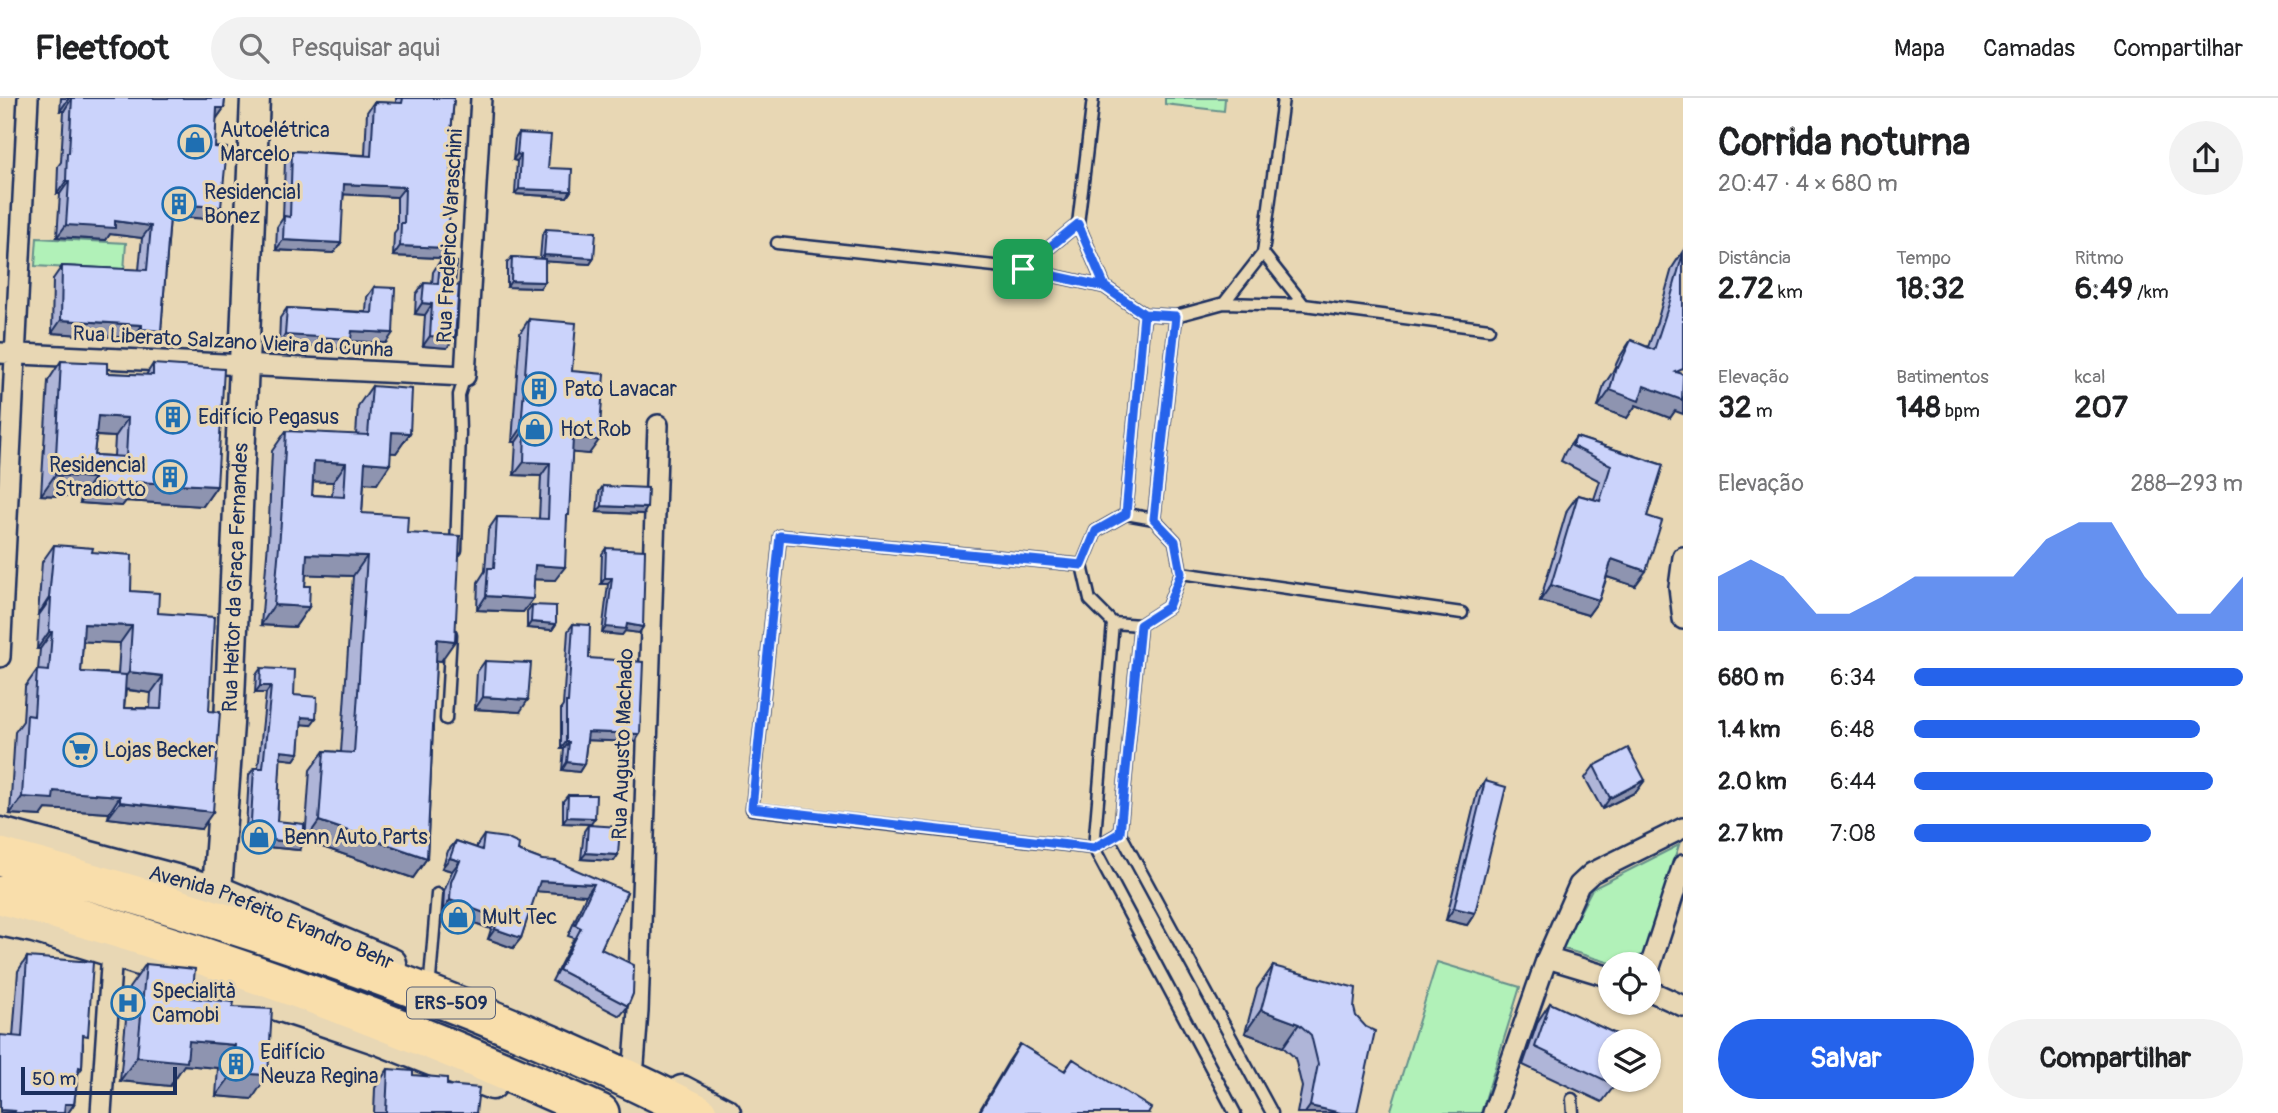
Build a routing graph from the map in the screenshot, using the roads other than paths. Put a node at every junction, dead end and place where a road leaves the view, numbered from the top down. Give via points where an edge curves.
1 (27, 98) edge
2 (255, 98) edge
3 (481, 98) edge
4 (1093, 98) edge
5 (1283, 98) edge
6 (1078, 224) junction
7 (778, 243) dead end
8 (1263, 253) junction
9 (1023, 269) junction
10 (1105, 287) junction
11 (1224, 303) junction
12 (1304, 305) junction
13 (1144, 314) junction
14 (1176, 316) junction
15 (1489, 329) dead end
16 (8, 353) edge
17 (245, 365) junction
18 (464, 376) junction
19 (658, 425) dead end
20 (1126, 514) junction
21 (1154, 519) junction
22 (1683, 557) edge
23 (455, 558) edge
24 (1082, 565) junction
25 (1181, 573) junction
26 (1461, 613) dead end
27 (1683, 619) edge
28 (1113, 622) junction
29 (1140, 625) junction
30 (451, 627) edge
31 (0, 657) edge
32 (446, 719) dead end
33 (1683, 828) edge
34 (0, 832) edge
35 (1120, 833) junction
36 (1094, 848) junction
37 (0, 857) edge
38 (1683, 865) edge
39 (437, 894) dead end
40 (0, 895) edge
41 (206, 902) junction
42 (0, 921) edge
43 (125, 943) junction
44 (1655, 952) edge
45 (1547, 958) junction
46 (416, 973) junction
47 (1598, 973) edge
48 (1661, 996) edge
49 (1683, 1006) edge
50 (523, 1031) junction
51 (634, 1064) junction
52 (1572, 1099) dead end
53 (101, 1113) edge
54 (559, 1113) edge
55 (600, 1113) edge
56 (698, 1113) edge
57 (726, 1113) edge
58 (1235, 1113) edge
59 (1272, 1113) edge
60 (1493, 1113) edge
61 (1573, 1113) edge

1 - 16 street
2 - 17 main road, Rua Heitor da Graça Fernandes
3 - 18 street, Rua Frederico Varaschini
4 - 6 lane
5 - 8 lane
6 - 9 lane
6 - 10 lane
7 - 9 lane
8 - 11 lane
8 - 12 lane
9 - 10 lane
10 - 13 lane
11 - 12 lane
11 - 14 lane
12 - 15 lane
13 - 14 lane
13 - 20 lane
14 - 21 lane
16 - 17 street, Rua Liberato Salzano Vieira da Cunha
16 - 31 street
17 - 18 street, Rua Liberato Salzano Vieira da Cunha
17 - 41 main road, Rua Heitor da Graça Fernandes via 229,724
18 - 23 lane via 459,395
19 - 51 street, Rua Augusto Machado
20 - 21 lane
20 - 24 lane via 1096,531
21 - 25 lane via 1175,541
22 - 27 street via 1679,587
24 - 28 lane via 1090,600
24 - 36 lane via 780,536 752,808
25 - 26 lane
25 - 29 lane via 1168,607
28 - 29 lane
28 - 36 lane
29 - 35 lane
30 - 32 lane
33 - 45 street via 1592,873 1579,885
34 - 41 main road, Avenida Prefeito Evandro Behr / ERS-509
35 - 36 lane
35 - 59 lane
36 - 58 lane
37 - 41 highway, Avenida Prefeito Evandro Behr / ERS-509 via 82,879
38 - 44 street
39 - 46 lane
40 - 43 highway, ERS-509 via 66,912
41 - 43 highway via 178,922
41 - 46 main road, Avenida Prefeito Evandro Behr / ERS-509
41 - 50 highway, Avenida Prefeito Evandro Behr / ERS-509
42 - 43 main road, ERS-509
43 - 53 street
43 - 54 main road, ERS-509
43 - 55 highway, ERS-509 via 226,963 384,1021
45 - 47 street
45 - 60 street
46 - 50 highway, ERS-509
46 - 51 main road, Avenida Prefeito Evandro Behr / ERS-509
48 - 49 street
50 - 56 highway, Avenida Prefeito Evandro Behr / ERS-509
51 - 57 main road, Avenida Prefeito Evandro Behr / ERS-509
52 - 61 lane

